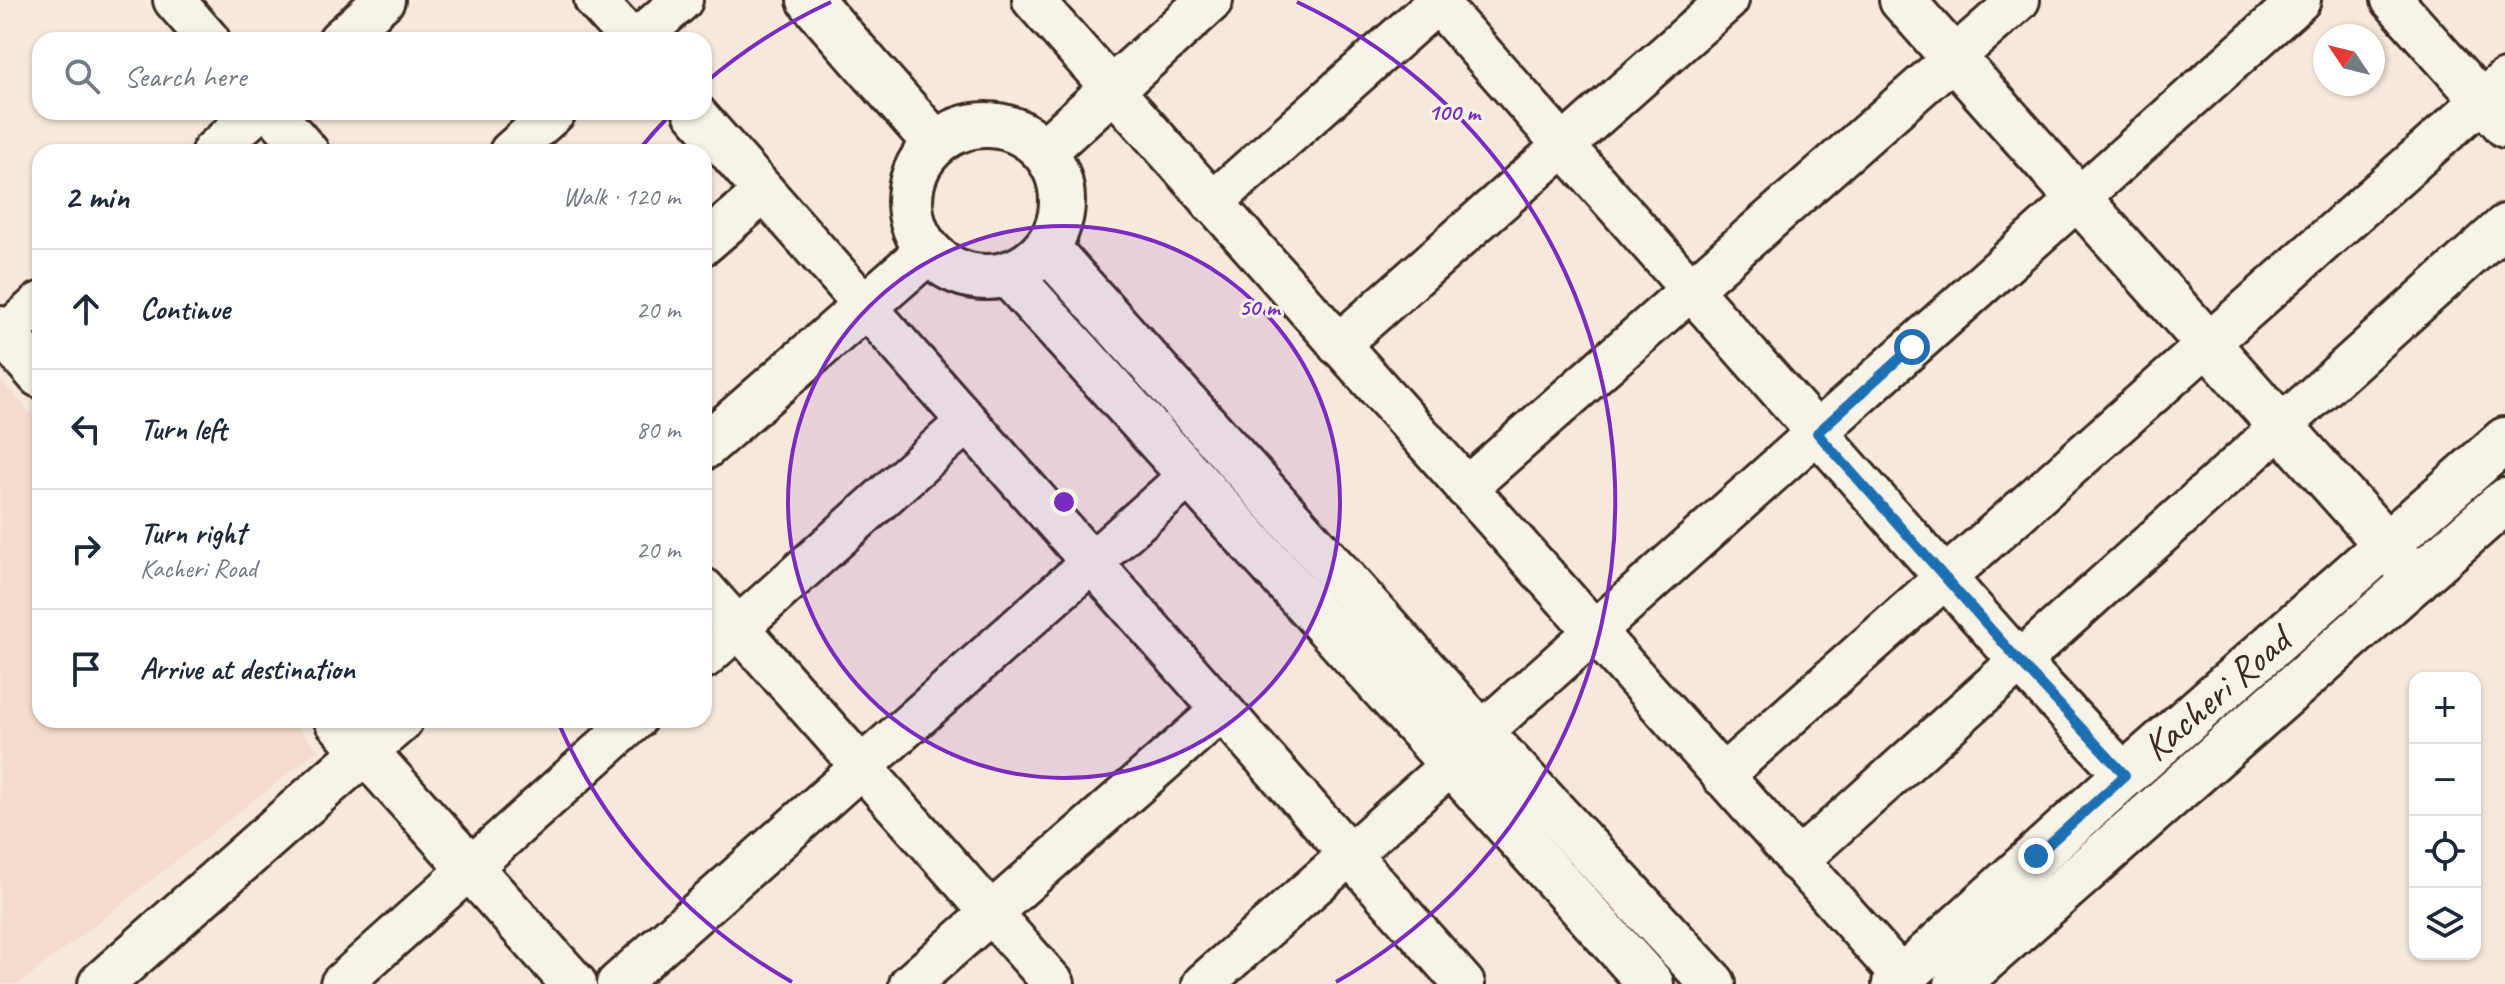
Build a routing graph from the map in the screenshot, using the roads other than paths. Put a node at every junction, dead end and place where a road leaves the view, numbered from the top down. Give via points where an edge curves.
1 (174, 0) edge
2 (384, 0) edge
3 (595, 0) edge
4 (682, 0) edge
5 (810, 0) edge
6 (1033, 0) edge
7 (1210, 0) edge
8 (1728, 0) edge
9 (1902, 0) edge
10 (2019, 0) edge
11 (2300, 0) edge
12 (2392, 0) edge
13 (1438, 1) edge
14 (202, 32) edge
15 (348, 32) edge
16 (626, 32) edge
17 (644, 32) edge
18 (1953, 58) junction
19 (1113, 90) junction
20 (2497, 102) edge
21 (248, 120) edge
22 (280, 120) edge
23 (546, 120) edge
24 (701, 120) edge
25 (221, 144) edge
26 (301, 144) edge
27 (519, 144) edge
28 (936, 144) junction
29 (1564, 145) junction
30 (1044, 151) junction
31 (764, 192) junction
32 (2079, 198) junction
33 (1212, 203) junction
34 (2505, 225) edge
35 (712, 237) edge
36 (1048, 249) junction
37 (927, 252) junction
38 (1008, 274) junction
39 (1691, 289) junction
40 (866, 308) junction
41 (32, 309) edge
42 (2, 332) edge
43 (2209, 343) junction
44 (1338, 345) junction
45 (32, 366) edge
46 (967, 422) junction
47 (2282, 425) junction
48 (1817, 433) junction
49 (712, 440) edge
50 (2505, 440) edge
51 (1190, 475) junction
52 (1466, 488) junction
53 (2505, 501) edge
54 (2386, 544) junction
55 (1091, 563) junction
56 (1945, 577) junction
57 (2417, 579) junction
58 (712, 598) edge
59 (738, 628) junction
60 (1594, 632) junction
61 (712, 651) edge
62 (2019, 661) junction
63 (1222, 710) junction
64 (376, 728) edge
65 (626, 728) edge
66 (1481, 733) junction
67 (350, 737) edge
68 (1452, 764) junction
69 (862, 767) junction
70 (2125, 775) junction
71 (1722, 776) junction
72 (1350, 855) junction
73 (1797, 861) junction
74 (469, 869) junction
75 (991, 913) junction
76 (1898, 981) edge
77 (103, 983) edge
78 (341, 984) edge
79 (574, 984) edge
80 (617, 984) edge
81 (910, 984) edge
82 (1054, 984) edge
83 (1203, 984) edge
84 (1464, 984) edge
85 (1651, 984) edge
86 (1713, 984) edge
87 (1957, 984) edge

1 - 14 street
2 - 15 street
3 - 16 street
4 - 17 street
5 - 28 street
6 - 19 street
7 - 19 street
8 - 29 street
9 - 18 street
10 - 18 street
11 - 32 street
12 - 20 street
13 - 29 street
13 - 33 street
18 - 32 street
18 - 39 street
19 - 30 street
19 - 33 street
20 - 43 street
21 - 25 street
22 - 26 street
23 - 27 street
24 - 31 street
28 - 30 street via 956,131 982,125 1009,128
28 - 37 street via 920,162 911,184 910,209
29 - 39 street
29 - 44 street
30 - 36 street via 1061,183 1063,210
31 - 35 street
31 - 40 street
32 - 43 street
32 - 48 street
33 - 44 street
34 - 47 street
36 - 38 street
36 - 66 street
37 - 38 street via 970,276
37 - 40 street
38 - 51 street
39 - 48 street
39 - 52 street
40 - 46 street
40 - 49 street
41 - 42 street
42 - 45 street
43 - 47 street
43 - 56 street
44 - 52 street
46 - 55 street
46 - 59 street
47 - 54 street
47 - 62 street
48 - 56 street
48 - 60 street
50 - 54 street, Kacheri Road
51 - 55 street
51 - 68 street
52 - 60 street
53 - 57 street, Kacheri Road
54 - 57 street
54 - 70 street, Kacheri Road
55 - 63 street
55 - 69 street
56 - 62 street
56 - 71 street
57 - 87 street, Kacheri Road
58 - 59 street
59 - 61 street
59 - 69 street
60 - 66 street
60 - 71 street
62 - 70 street
62 - 73 street
63 - 72 street
63 - 75 street
64 - 67 street
65 - 74 street
66 - 86 street
67 - 74 street
67 - 77 street
68 - 72 street
68 - 85 street
69 - 75 street
69 - 80 street
70 - 76 street, Kacheri Road
71 - 73 street
72 - 83 street
72 - 84 street
73 - 76 street
74 - 78 street
74 - 79 street
75 - 81 street
75 - 82 street

